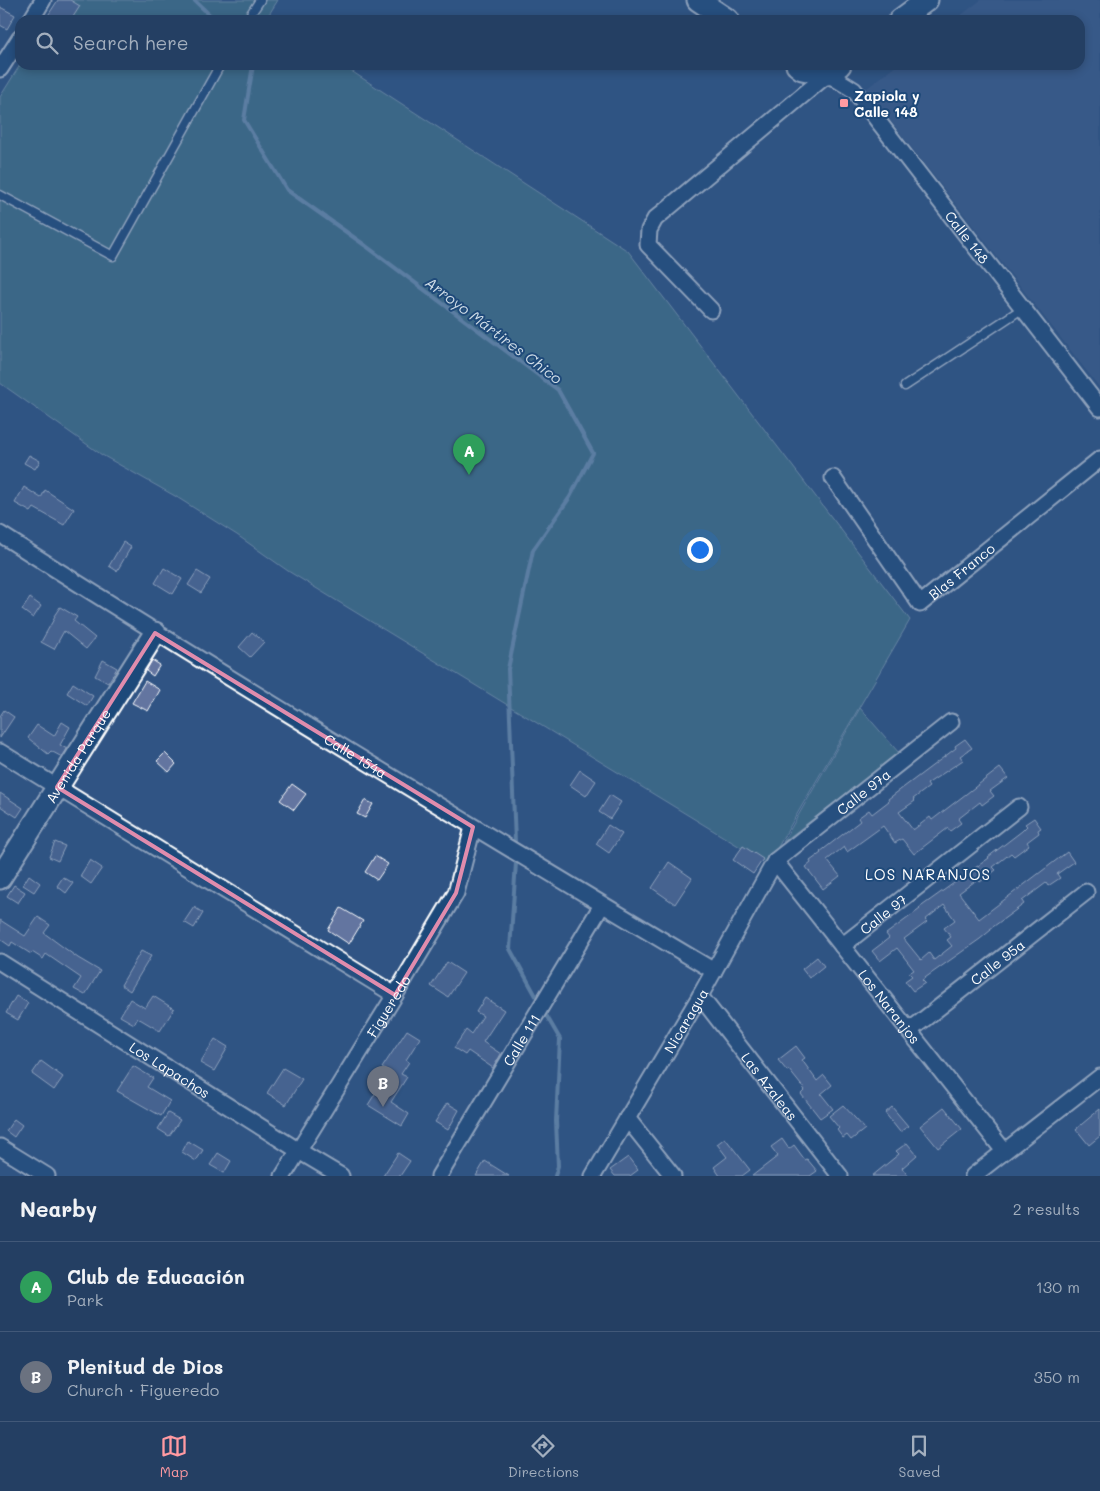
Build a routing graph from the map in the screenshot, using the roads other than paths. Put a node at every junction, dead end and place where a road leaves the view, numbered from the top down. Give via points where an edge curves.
1 (43, 0) edge
2 (260, 0) edge
3 (698, 0) edge
4 (926, 0) edge
5 (34, 15) edge
6 (250, 15) edge
7 (720, 15) edge
8 (906, 15) edge
9 (15, 42) edge
10 (5, 51) edge
11 (0, 69) edge
12 (217, 70) edge
13 (834, 70) edge
14 (0, 195) edge
15 (1023, 308) junction
16 (711, 310) dead end
17 (905, 386) dead end
18 (1100, 408) edge
19 (1100, 459) edge
20 (833, 478) dead end
21 (0, 534) edge
22 (155, 632) junction
23 (951, 722) dead end
24 (0, 752) edge
25 (57, 788) junction
26 (1019, 807) dead end
27 (473, 827) junction
28 (775, 861) junction
29 (0, 878) edge
30 (1086, 892) dead end
31 (602, 904) junction
32 (842, 946) junction
33 (0, 962) edge
34 (714, 972) junction
35 (395, 995) junction
36 (700, 996) junction
37 (909, 1031) junction
38 (1100, 1076) edge
39 (627, 1118) junction
40 (0, 1147) edge
41 (299, 1151) junction
42 (1004, 1151) junction
43 (991, 1171) edge
44 (47, 1176) edge
45 (283, 1176) edge
46 (341, 1176) edge
47 (439, 1176) edge
48 (593, 1176) edge
49 (673, 1176) edge
50 (840, 1176) edge
51 (973, 1176) edge

1 - 5 street
2 - 6 lane
3 - 7 street
4 - 8 street
9 - 10 street
10 - 11 street
12 - 14 lane via 113,256
13 - 15 street, Calle 148 via 854,90
13 - 16 street via 655,219 649,230 648,245
15 - 17 lane
15 - 18 street, Calle 148
19 - 20 street, Blas Franco via 920,604
21 - 22 street, Calle 154a
22 - 25 street, Avenida Parque
22 - 27 street, Calle 154a
23 - 28 street, Calle 97a
24 - 25 street
25 - 29 street, Avenida Parque
25 - 35 street
26 - 32 street, Calle 97
27 - 31 street, Calle 154a
27 - 35 street, Figueredo via 456,893
28 - 32 street, Los Naranjos
28 - 34 street, Nicaragua
30 - 37 street, Calle 95a
31 - 34 street, Calle 154a
31 - 47 street, Calle 111
32 - 37 street, Los Naranjos
33 - 41 street, Los Lapachos
34 - 36 street, Nicaragua
35 - 41 street, Figueredo
36 - 39 street, Nicaragua
36 - 50 street, Las Azaleas
37 - 42 street, Los Naranjos
38 - 42 street
39 - 48 street, Nicaragua
39 - 49 street
40 - 44 street
41 - 45 street, Figueredo
41 - 46 street, Los Lapachos
42 - 43 street
43 - 51 street

